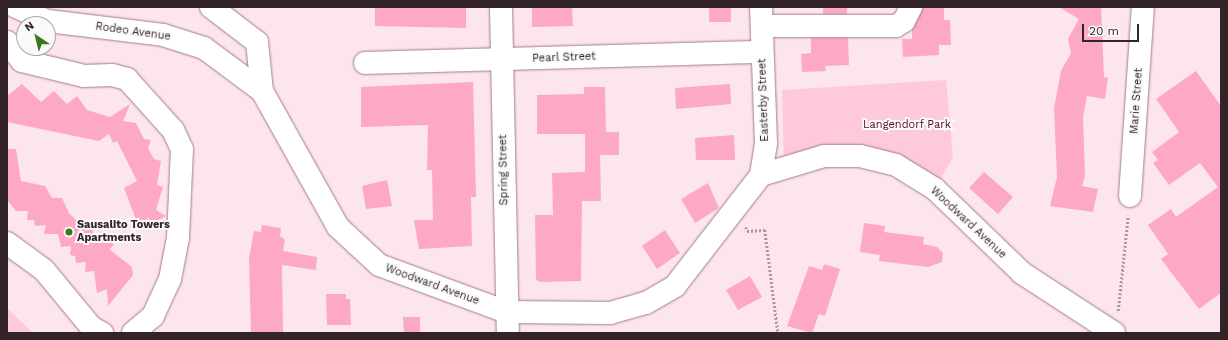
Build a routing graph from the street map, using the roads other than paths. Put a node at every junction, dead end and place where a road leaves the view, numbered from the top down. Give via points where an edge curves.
1 (16, 7) edge
2 (211, 7) edge
3 (501, 7) edge
4 (911, 7) edge
5 (1143, 7) edge
6 (761, 17) edge
7 (7, 42) edge
8 (762, 52) junction
9 (502, 60) junction
10 (365, 63) dead end
11 (262, 91) junction
12 (761, 175) junction
13 (1130, 196) road end
14 (736, 208) joint
15 (7, 243) edge
16 (507, 312) junction
17 (1116, 325) edge
18 (102, 333) edge
19 (134, 333) edge
20 (508, 333) edge

1 - 11 street, Rodeo Avenue via 48,21 164,34 204,48
2 - 11 street, Woodward Avenue via 257,42
3 - 9 street, Spring Street
4 - 6 street via 904,21 896,26
5 - 13 street, Marie Street
6 - 8 street, Easterby Street
7 - 19 street via 22,61 84,76 112,75 127,79 173,130 182,149 178,238 170,279 153,316
8 - 9 street, Pearl Street
8 - 12 street, Easterby Street via 766,143
9 - 10 street, Pearl Street
9 - 16 street, Spring Street
11 - 16 street, Woodward Avenue via 338,227 379,265
12 - 14 street, Easterby Street
12 - 17 street, Woodward Avenue via 824,156 860,156 896,165 935,189 1022,273
14 - 16 street, Woodward Avenue via 675,286 646,303 610,313
15 - 18 street via 44,270 91,327
16 - 20 street, Spring Street

